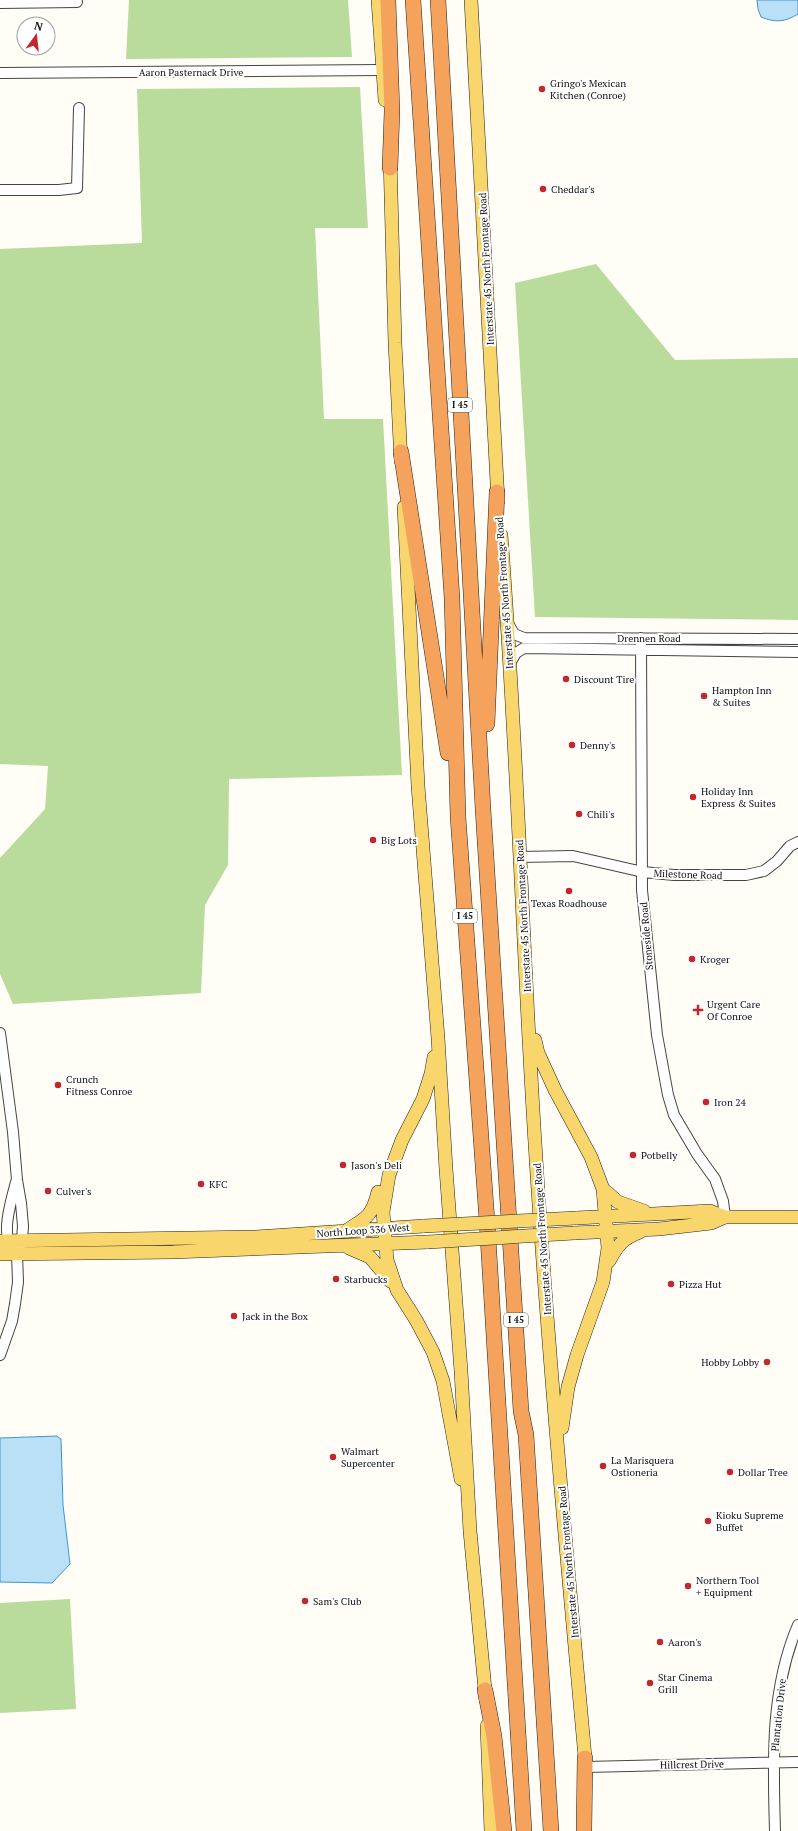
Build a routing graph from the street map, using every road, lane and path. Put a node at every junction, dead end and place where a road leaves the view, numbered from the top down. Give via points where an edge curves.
1 (378, 0) edge
2 (388, 0) edge
3 (413, 0) edge
4 (438, 0) edge
5 (472, 0) edge
6 (77, 2) dead end
7 (0, 3) edge
8 (382, 70) junction
9 (0, 73) edge
10 (79, 108) dead end
11 (390, 168) junction
12 (0, 190) edge
13 (401, 452) junction
14 (497, 492) junction
15 (508, 623) junction
16 (641, 638) junction
17 (798, 638) edge
18 (641, 650) junction
19 (798, 652) edge
20 (509, 665) junction
21 (483, 809) junction
22 (458, 817) junction
23 (798, 842) edge
24 (520, 857) junction
25 (643, 872) junction
26 (529, 1015) junction
27 (0, 1033) edge
28 (438, 1038) junction
29 (402, 1140) junction
30 (17, 1180) junction
31 (603, 1189) junction
32 (650, 1213) junction
33 (605, 1216) junction
34 (725, 1217) junction
35 (798, 1217) edge
36 (384, 1229) junction
37 (647, 1229) junction
38 (607, 1231) junction
39 (344, 1232) junction
40 (22, 1240) junction
41 (4, 1241) edge
42 (386, 1245) junction
43 (344, 1246) junction
44 (0, 1254) edge
45 (17, 1254) junction
46 (607, 1264) junction
47 (397, 1290) junction
48 (0, 1355) edge
49 (558, 1442) junction
50 (470, 1531) junction
51 (798, 1625) edge
52 (485, 1690) junction
53 (585, 1762) junction
54 (774, 1762) junction
55 (798, 1762) edge
56 (491, 1831) edge
57 (504, 1831) edge
58 (524, 1831) edge
59 (551, 1831) edge
60 (584, 1831) edge
61 (590, 1831) edge
62 (775, 1831) edge

1 - 8 main road
2 - 11 highway via 392,111
3 - 22 highway, I 45 via 452,598
4 - 21 highway, I 45
5 - 14 main road, Interstate 45 North Frontage Road
6 - 7 street
8 - 9 street, Aaron Pasternack Drive
8 - 11 main road
10 - 12 street via 77,188
11 - 13 main road
13 - 22 highway
13 - 28 main road via 418,786
14 - 15 main road, Interstate 45 North Frontage Road
14 - 21 highway
15 - 16 street, Drennen Road via 514,634 524,638
15 - 20 main road, Interstate 45 North Frontage Road
16 - 17 street, Drennen Road
16 - 18 street, Stoneside Road
18 - 19 street, Drennen Road
18 - 20 street, Drennen Road via 524,648 516,653
18 - 25 street, Stoneside Road
20 - 24 main road, Interstate 45 North Frontage Road
21 - 59 highway, I 45
22 - 58 highway, I 45 via 486,1213
23 - 25 street, Milestone Road via 790,846 764,871 746,875 674,875
24 - 25 street, Milestone Road via 573,856
24 - 26 main road, Interstate 45 North Frontage Road
25 - 34 street, Stoneside Road via 643,912 656,1029 671,1106 697,1154 715,1179 722,1196
26 - 31 main road via 538,1053 591,1157
26 - 49 main road, Interstate 45 North Frontage Road via 535,1142
27 - 30 street
28 - 29 main road via 423,1099
28 - 50 main road
29 - 36 main road via 385,1192 382,1212
29 - 39 main road via 386,1161 374,1208 368,1216
30 - 40 street via 21,1203
30 - 41 street via 10,1203
31 - 32 main road via 618,1202
31 - 33 main road
32 - 33 main road, North Loop 336 West
32 - 34 main road, North Loop 336 West via 710,1210
33 - 36 main road, North Loop 336 West, bridge
33 - 38 main road
34 - 35 main road, North Loop 336 West
34 - 37 main road, North Loop 336 West via 711,1223
36 - 39 main road, North Loop 336 West
36 - 42 main road
37 - 38 main road, North Loop 336 West
37 - 46 main road via 621,1242
38 - 42 main road, North Loop 336 West, bridge
38 - 46 main road
39 - 40 main road, North Loop 336 West via 173,1239
40 - 41 main road, North Loop 336 West
40 - 45 street
41 - 45 street
42 - 43 main road, North Loop 336 West
42 - 47 main road via 387,1260
43 - 45 main road, North Loop 336 West
43 - 47 main road via 370,1257
44 - 45 main road, North Loop 336 West
45 - 48 street via 18,1282 15,1304
46 - 49 main road via 568,1387
47 - 50 main road via 433,1352 443,1381
49 - 53 main road, Interstate 45 North Frontage Road
50 - 52 main road
51 - 54 street, Plantation Drive via 782,1680 774,1731
52 - 56 main road
52 - 57 highway via 495,1744
53 - 54 street, Hillcrest Drive
53 - 60 highway
53 - 61 main road, Interstate 45 North Frontage Road
54 - 55 street, Hillcrest Drive
54 - 62 street, Plantation Drive

